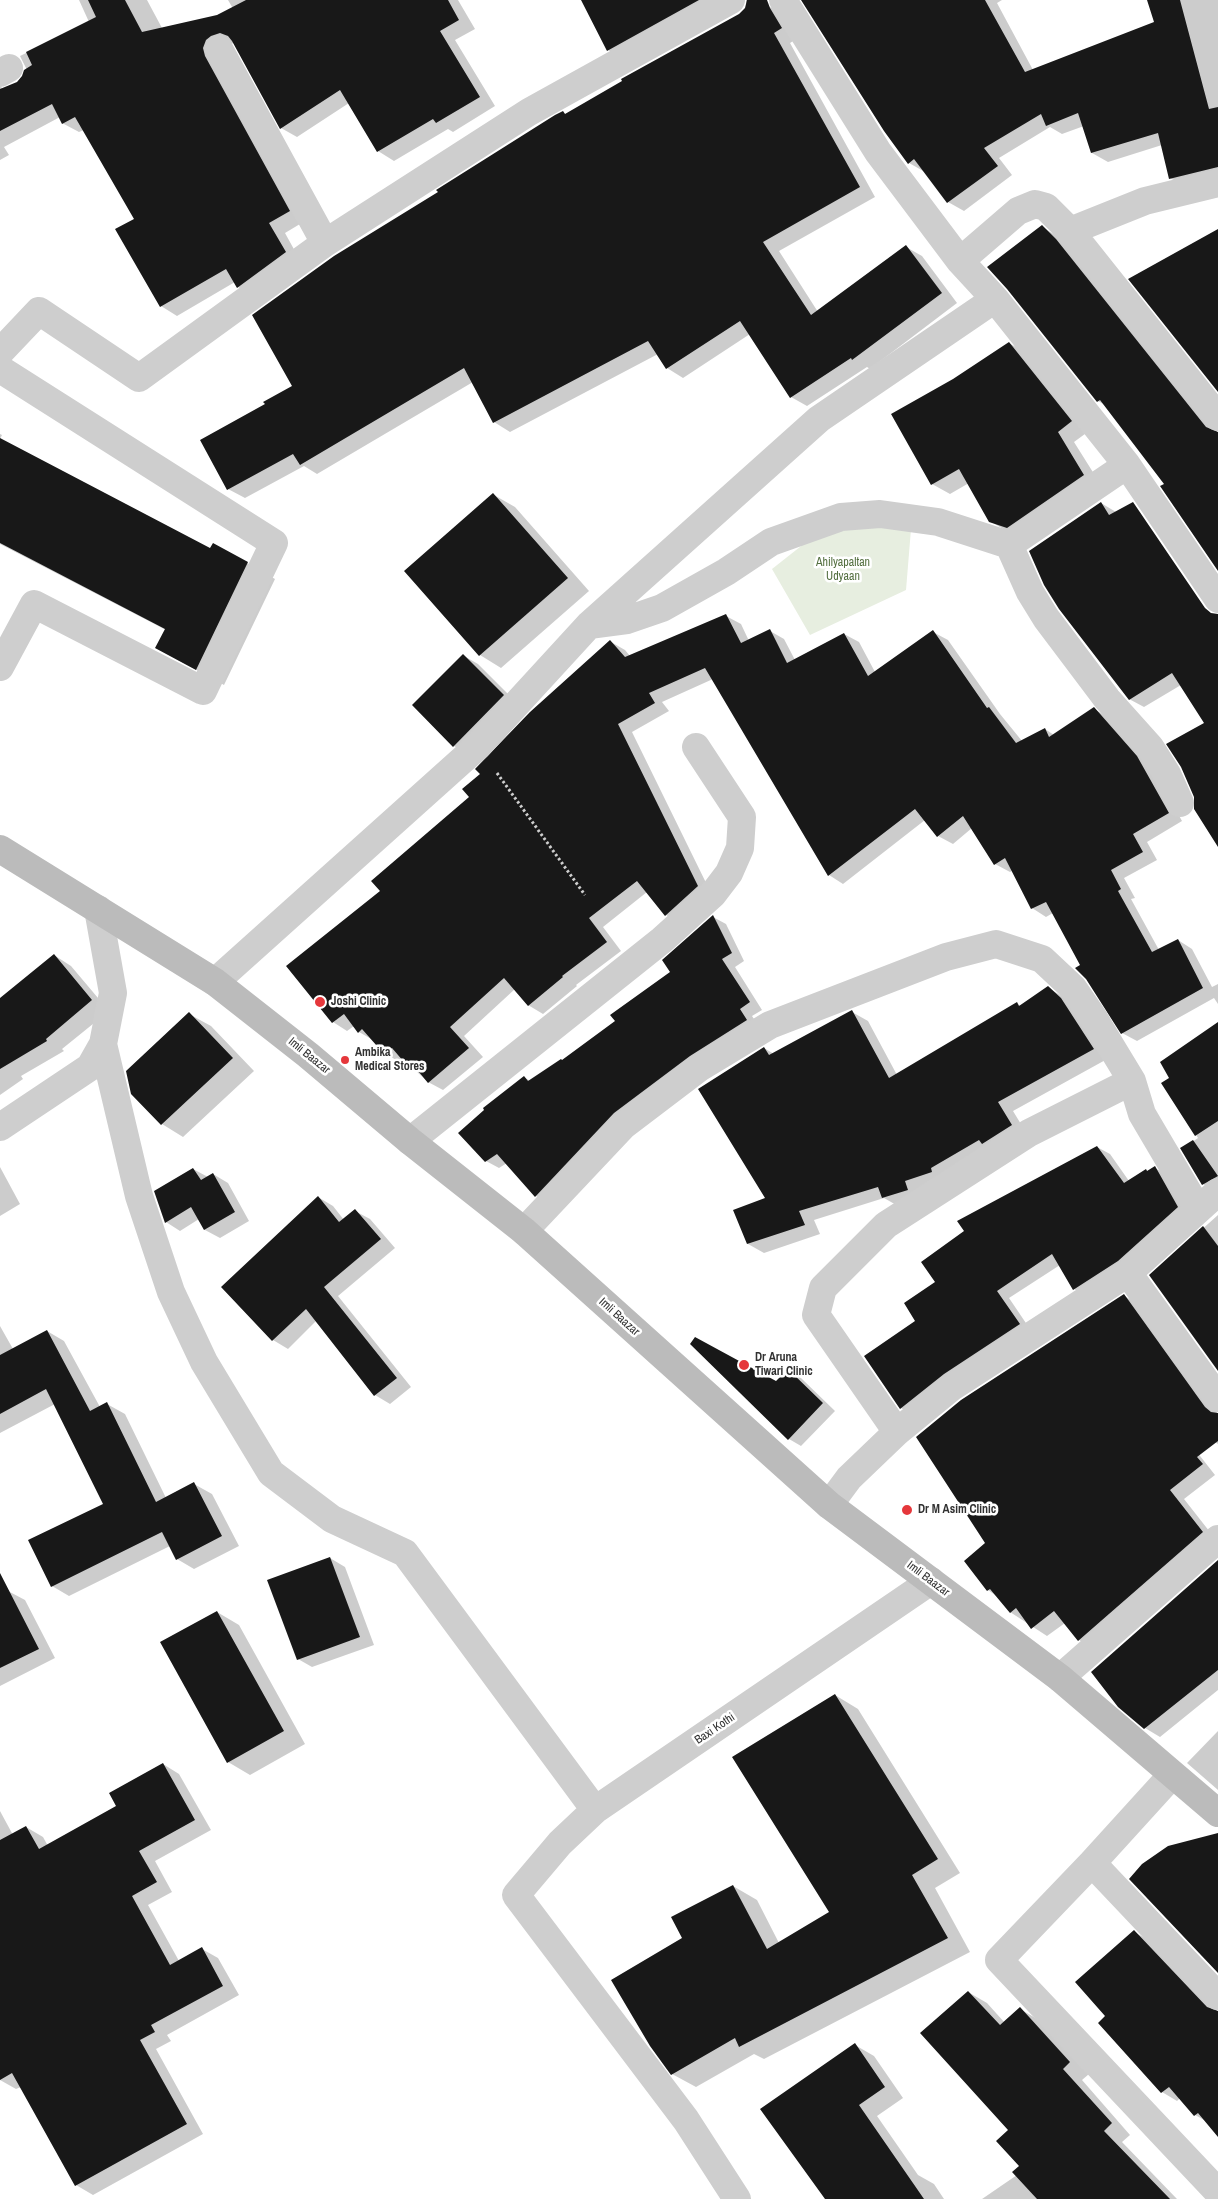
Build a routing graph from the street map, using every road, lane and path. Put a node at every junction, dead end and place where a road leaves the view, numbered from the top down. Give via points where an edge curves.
1 (731, 0) edge
2 (783, 0) edge
3 (219, 50) dead end
4 (1218, 183) edge
5 (1070, 231) junction
6 (325, 243) junction
7 (960, 261) junction
8 (994, 299) junction
9 (0, 352) edge
10 (0, 369) edge
11 (1218, 416) edge
12 (1127, 465) junction
13 (1009, 546) junction
14 (1218, 599) edge
15 (589, 625) junction
16 (0, 666) edge
17 (478, 746) junction
18 (696, 748) dead end
19 (1180, 803) dead end
20 (0, 849) edge
21 (586, 896) dead end
22 (98, 909) junction
23 (215, 982) junction
24 (103, 1044) junction
25 (1132, 1081) junction
26 (0, 1127) edge
27 (410, 1141) junction
28 (1208, 1200) edge
29 (524, 1231) junction
30 (1128, 1273) junction
31 (1218, 1398) edge
32 (897, 1432) junction
33 (829, 1505) junction
34 (1218, 1539) edge
35 (931, 1581) junction
36 (1060, 1678) junction
37 (1172, 1775) junction
38 (595, 1810) junction
39 (1218, 1813) edge
40 (1092, 1863) junction
41 (1218, 1996) edge
42 (1218, 2192) edge
43 (737, 2199) edge

1 - 6 street via 529,112
2 - 7 street via 878,152
3 - 6 street
4 - 5 street via 1145,201
5 - 7 street via 1046,207 1035,204 1018,211
5 - 11 street
6 - 9 street via 139,378 39,311
7 - 8 street
8 - 12 street
8 - 15 street via 819,419
10 - 16 street via 274,543 203,691 34,604
12 - 13 street
12 - 14 street
13 - 15 street via 938,522 880,514 842,517 771,542 662,608 628,620
13 - 19 street via 1046,618 1107,699 1150,747
15 - 17 street
17 - 21 path
17 - 23 street
18 - 27 street via 742,816 740,848 713,894 662,940
20 - 22 main road, Imli Baazar
22 - 23 main road, Imli Baazar
22 - 24 street via 113,993
23 - 27 main road, Imli Baazar
24 - 26 street via 90,1067
24 - 38 street via 139,1196 171,1292 204,1362 270,1473 332,1519 404,1553
25 - 28 street via 1142,1114
25 - 29 street via 1073,988 1042,959 996,944 946,957 770,1026 722,1054 624,1125
25 - 32 street via 1029,1133 886,1225 822,1288 816,1315
27 - 29 main road, Imli Baazar
28 - 30 street
29 - 33 main road, Imli Baazar
30 - 31 street
30 - 32 street via 952,1386
32 - 33 street via 848,1478
33 - 35 main road, Imli Baazar
34 - 36 street
35 - 36 main road, Imli Baazar
35 - 38 street, Baxi Kothi
36 - 37 main road, Imli Baazar
37 - 39 main road, Imli Baazar
37 - 40 street
38 - 43 street, Baxi Kothi via 516,1895 686,2120
40 - 41 street
40 - 42 street via 999,1960

